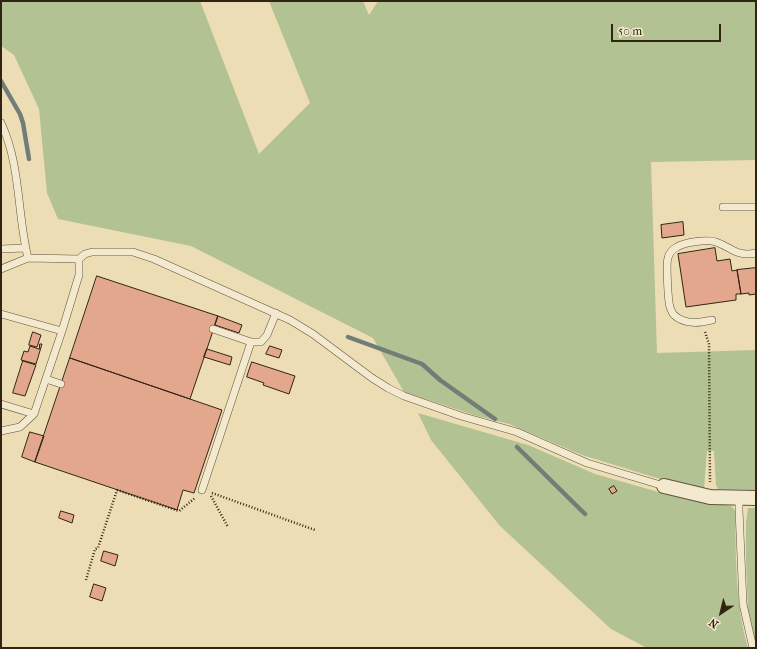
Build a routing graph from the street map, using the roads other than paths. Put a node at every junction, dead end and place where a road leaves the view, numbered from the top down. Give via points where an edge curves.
1 (1, 123) edge
2 (723, 207) dead end
3 (756, 207) edge
4 (25, 248) junction
5 (1, 249) edge
6 (756, 253) edge
7 (28, 258) junction
8 (79, 259) junction
9 (1, 269) edge
10 (276, 313) junction
11 (1, 314) edge
12 (712, 320) dead end
13 (213, 329) dead end
14 (62, 331) junction
15 (251, 342) junction
16 (46, 379) junction
17 (61, 384) dead end
18 (1, 404) edge
19 (34, 414) junction
20 (1, 431) edge
21 (664, 486) joint
22 (202, 490) road end
23 (739, 498) junction
24 (756, 498) edge
25 (753, 648) edge

1 - 4 lane via 14,165
2 - 3 lane
4 - 5 lane
4 - 7 lane
6 - 12 lane via 742,254 715,242 687,242 671,252 667,259 669,306 673,314 687,322
7 - 8 lane
7 - 9 lane
8 - 10 lane via 92,252 143,255
8 - 14 lane via 79,275
10 - 15 lane via 264,339 261,342
10 - 21 lane via 313,334 372,378 404,396 517,432 587,463
11 - 14 lane
13 - 15 lane
14 - 16 lane
15 - 22 lane
16 - 17 lane
16 - 19 lane
18 - 19 lane
19 - 20 lane via 20,427
21 - 23 street via 710,497
23 - 24 street
23 - 25 lane via 743,604

